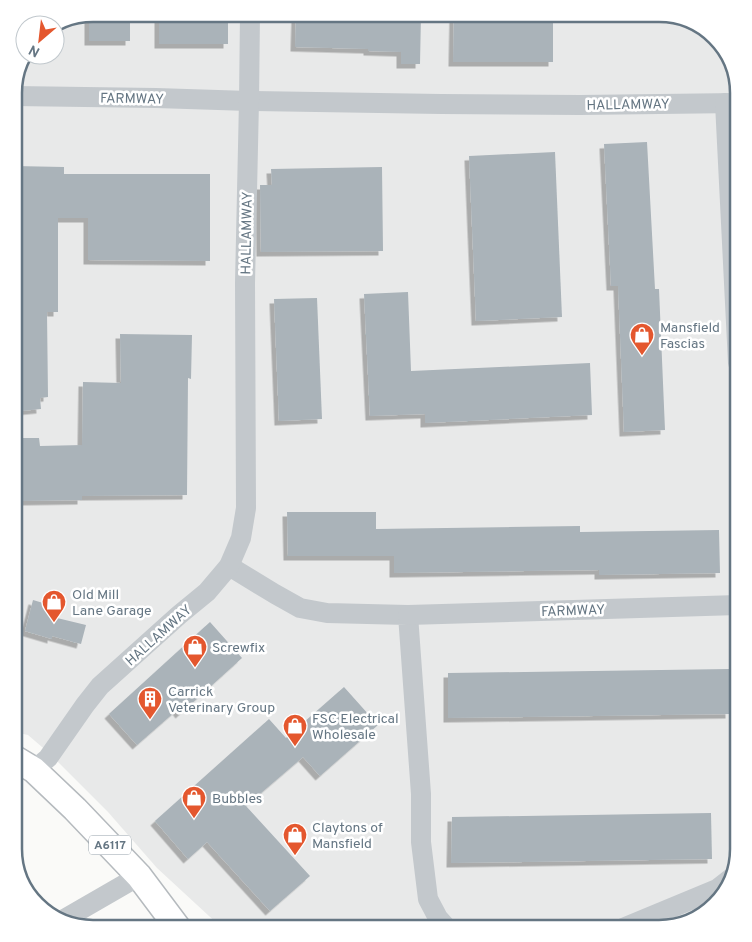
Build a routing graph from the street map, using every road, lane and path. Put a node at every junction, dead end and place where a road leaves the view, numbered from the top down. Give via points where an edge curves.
1 (250, 22) edge
2 (23, 96) edge
3 (249, 101) junction
4 (729, 103) edge
5 (229, 566) junction
6 (729, 605) edge
7 (408, 615) junction
8 (24, 764) edge
9 (139, 876) junction
10 (717, 889) edge
11 (70, 916) edge
12 (171, 919) edge
13 (439, 919) edge
14 (645, 919) edge

1 - 3 street
2 - 3 street, FARMWAY
3 - 4 street, HALLAMWAY via 571,105
3 - 5 street, HALLAMWAY via 245,283 246,508 241,538
5 - 7 street, FARMWAY via 300,608 327,613
5 - 8 street, HALLAMWAY via 207,592 100,686 48,758
6 - 7 street, FARMWAY
7 - 13 street via 421,794 421,842 428,899
8 - 9 main road, A6117 via 76,809
9 - 11 street
9 - 12 main road, A6117
10 - 14 street

